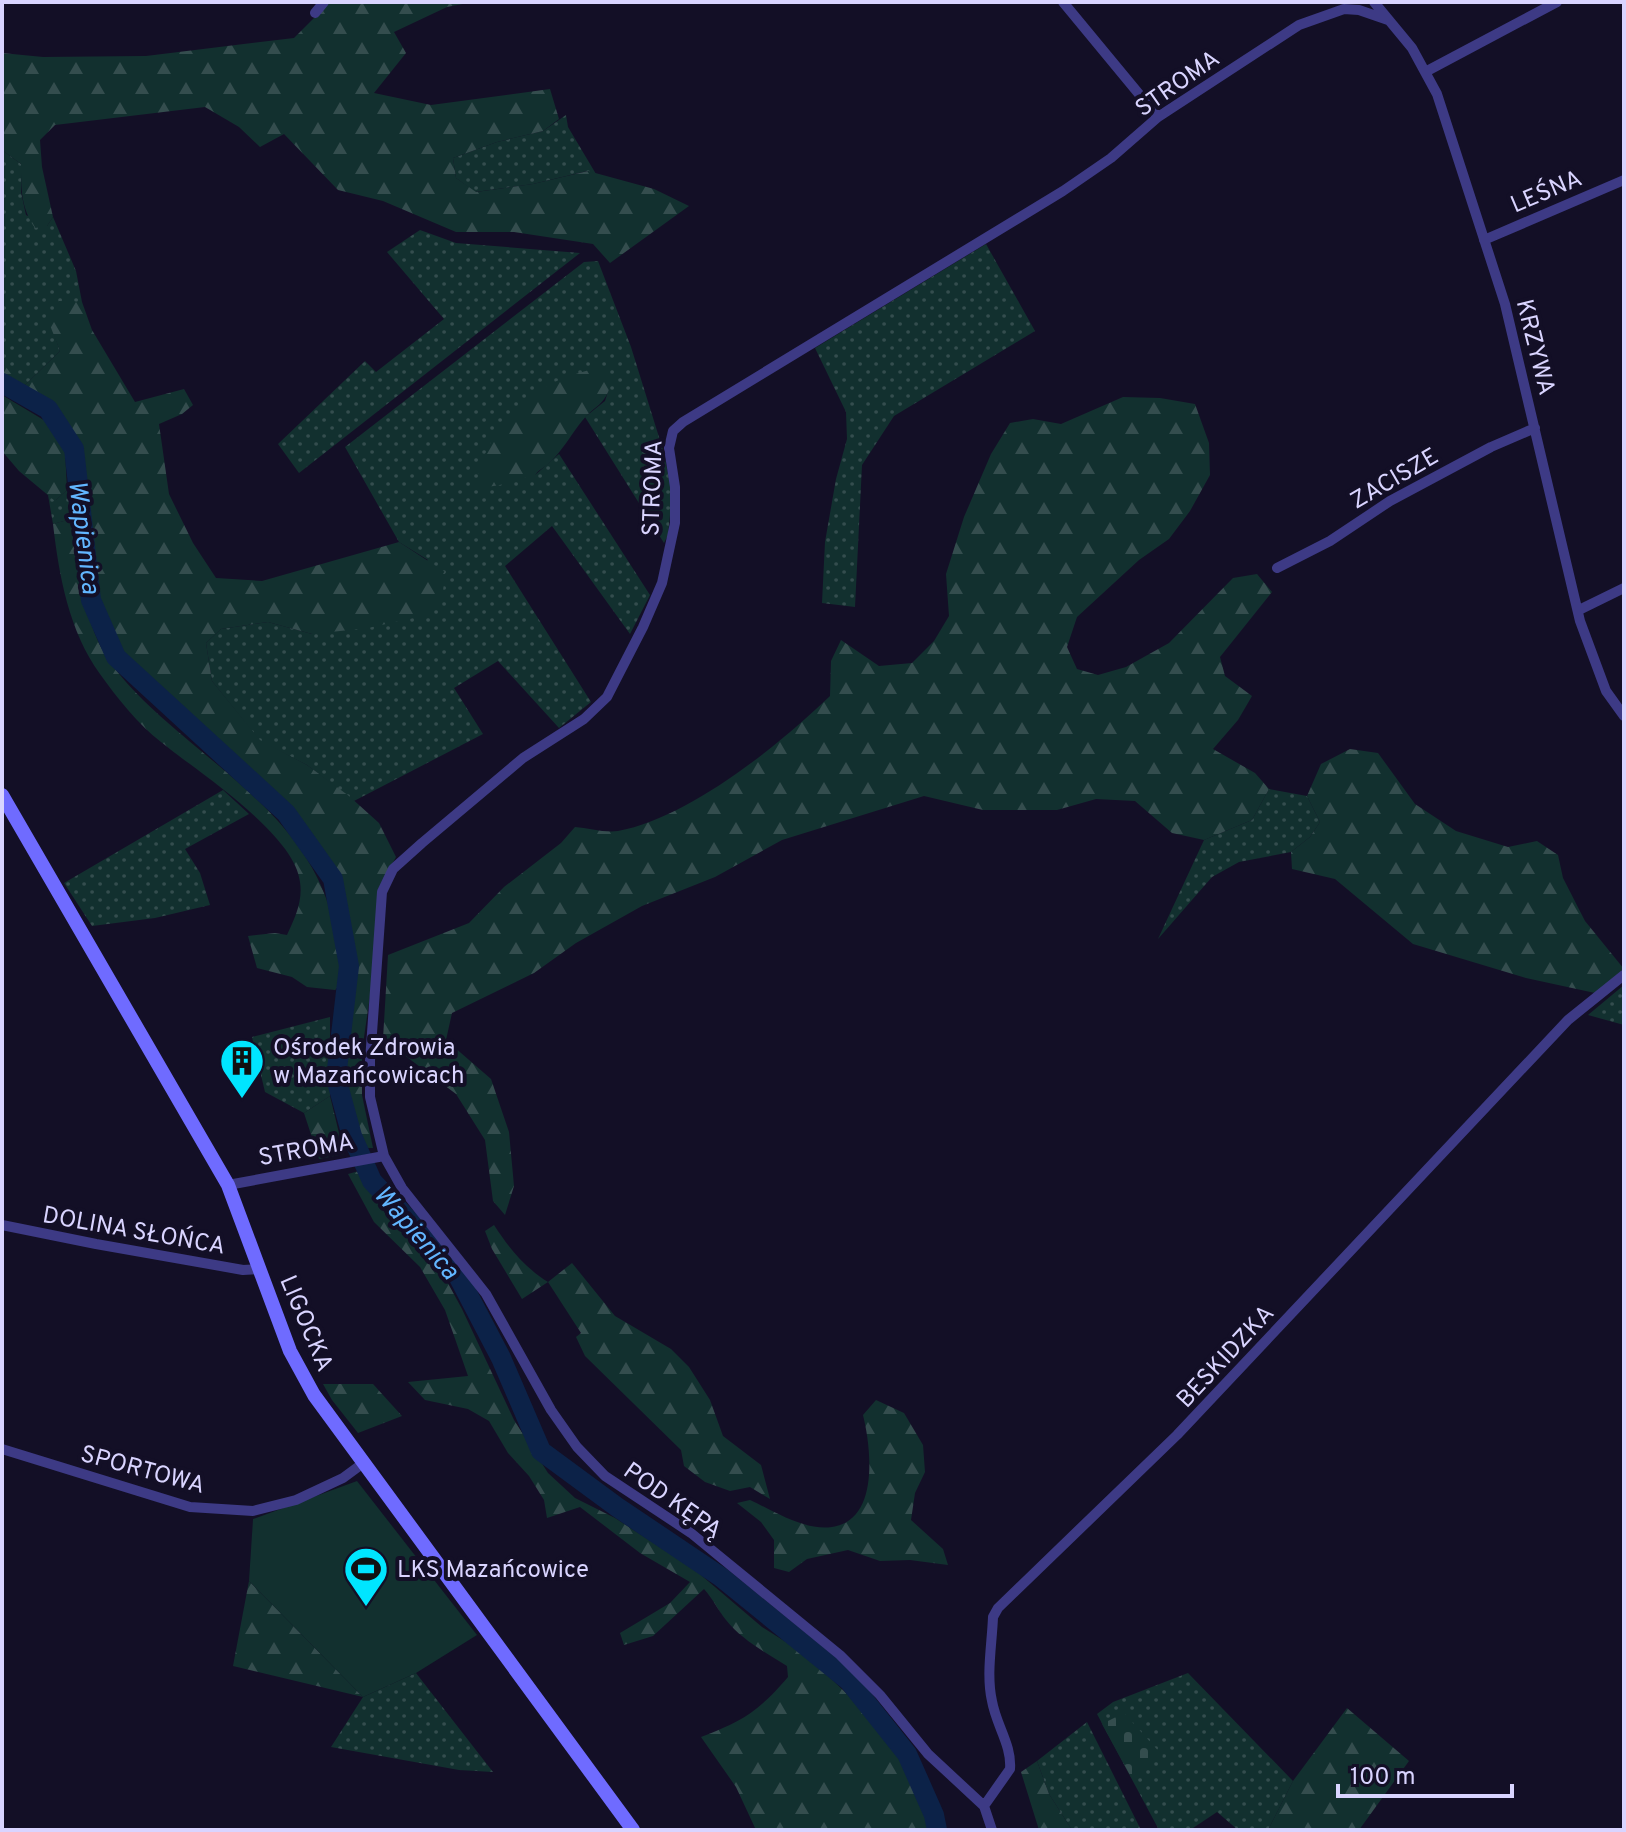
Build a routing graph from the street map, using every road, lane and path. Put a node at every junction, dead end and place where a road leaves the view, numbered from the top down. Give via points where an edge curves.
1 (324, 2) edge
2 (1063, 2) edge
3 (1339, 2) edge
4 (1374, 2) edge
5 (1557, 2) edge
6 (1328, 12) junction
7 (315, 13) dead end
8 (1388, 20) junction
9 (1427, 71) junction
10 (1158, 117) junction
11 (1624, 180) edge
12 (1484, 240) junction
13 (1535, 428) junction
14 (1277, 568) dead end
15 (1624, 588) edge
16 (1579, 610) junction
17 (1624, 716) edge
18 (3, 798) edge
19 (1624, 975) edge
20 (384, 1156) junction
21 (228, 1185) junction
22 (2, 1225) edge
23 (260, 1269) junction
24 (2, 1449) edge
25 (362, 1464) junction
26 (984, 1806) junction
27 (633, 1830) edge
28 (992, 1830) edge

1 - 7 street
2 - 10 street
3 - 6 street
4 - 8 street, KRZYWA
5 - 9 street
6 - 8 street, STROMA via 1359,10
6 - 10 street, STROMA via 1299,25
8 - 9 street, KRZYWA
9 - 12 street, KRZYWA
10 - 20 street, STROMA via 1063,191 673,431 669,448 675,523 662,583 607,697 584,719 523,758 422,843 393,869 382,892 370,1097
11 - 12 street, LEŚNA
12 - 13 street, KRZYWA
13 - 14 street, ZACISZE via 1390,501
13 - 16 street, KRZYWA
15 - 16 street
16 - 17 street, KRZYWA via 1606,691
18 - 21 street, LIGOCKA
19 - 26 street, BESKIDZKA via 1568,1020 1177,1435 998,1608 993,1617 990,1692 1011,1758 1010,1769
20 - 21 street, STROMA
20 - 26 street, POD KĘPĄ via 421,1215 486,1294 577,1447 605,1476 691,1533 840,1655 928,1754
21 - 23 street, LIGOCKA
22 - 23 street, DOLINA SŁOŃCA
23 - 25 street, LIGOCKA via 301,1373
24 - 25 street, SPORTOWA via 190,1507 253,1511 296,1500
25 - 27 street, LIGOCKA
26 - 28 street, POD KĘPĄ

